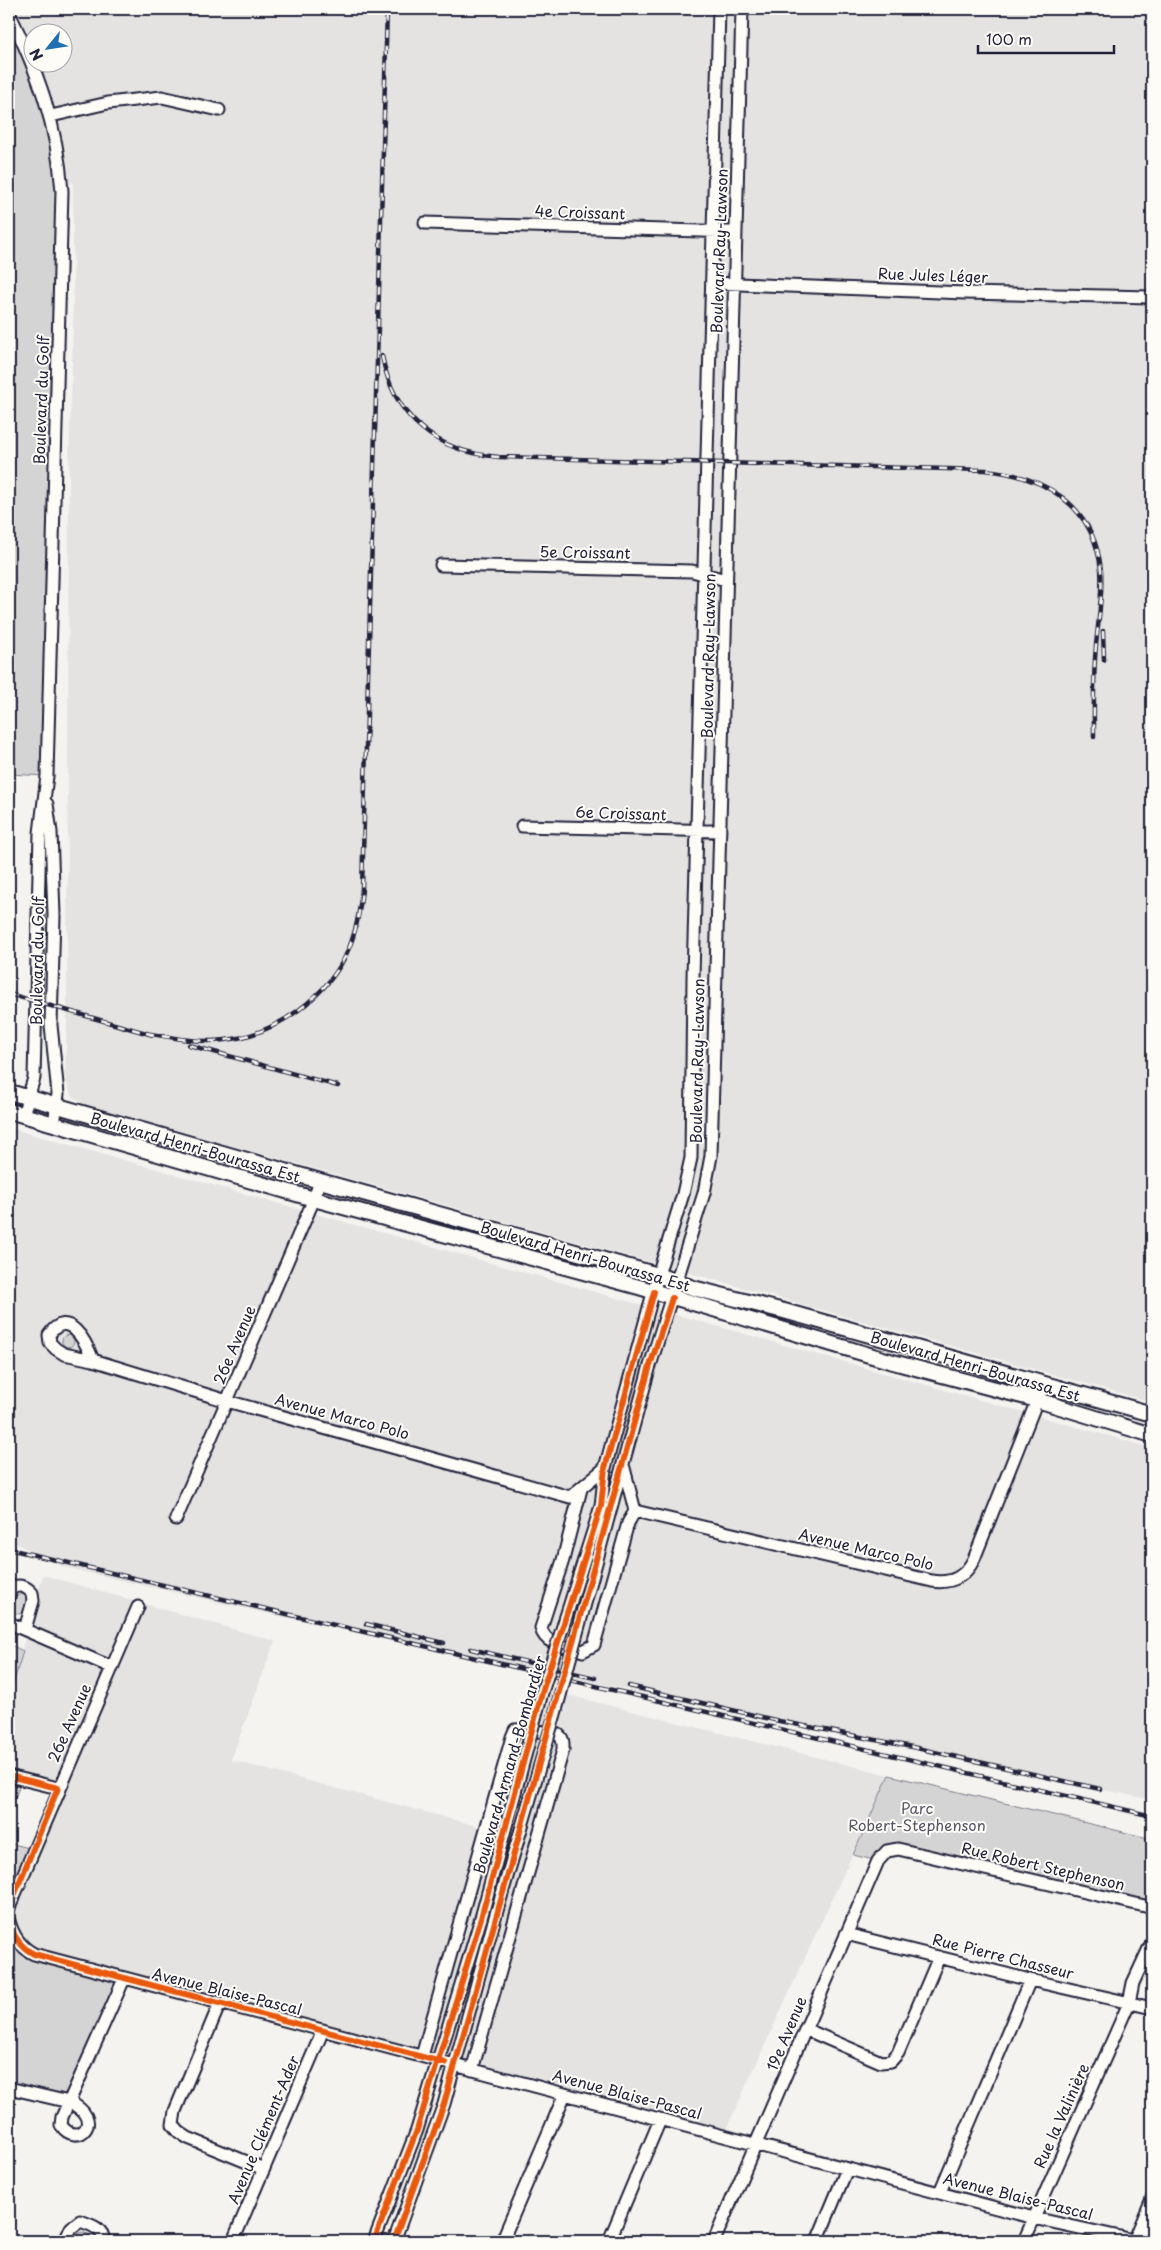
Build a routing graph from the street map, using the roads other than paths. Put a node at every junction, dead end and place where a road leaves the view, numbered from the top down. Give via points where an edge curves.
1 (719, 9) edge
2 (742, 9) edge
3 (9, 13) edge
4 (219, 110) dead end
5 (51, 116) junction
6 (425, 224) dead end
7 (714, 232) junction
8 (735, 232) junction
9 (712, 283) junction
10 (734, 284) junction
11 (1152, 297) edge
12 (441, 565) dead end
13 (705, 575) junction
14 (726, 580) junction
15 (46, 798) junction
16 (522, 826) dead end
17 (698, 831) junction
18 (720, 831) junction
19 (696, 869) junction
20 (718, 869) junction
21 (9, 1092) edge
22 (29, 1097) junction
23 (57, 1106) junction
24 (9, 1111) edge
25 (23, 1114) junction
26 (54, 1125) junction
27 (320, 1182) junction
28 (314, 1199) junction
29 (658, 1275) junction
30 (678, 1282) junction
31 (654, 1292) junction
32 (672, 1298) junction
33 (93, 1360) dead end
34 (1043, 1385) junction
35 (1037, 1400) junction
36 (227, 1401) junction
37 (1152, 1414) edge
38 (1152, 1435) edge
39 (623, 1466) junction
40 (605, 1468) junction
41 (581, 1489) junction
42 (607, 1505) junction
43 (634, 1511) junction
44 (176, 1519) dead end
45 (9, 1596) edge
46 (138, 1607) dead end
47 (9, 1623) edge
48 (25, 1629) junction
49 (111, 1667) junction
50 (9, 1776) edge
51 (58, 1788) junction
52 (898, 1849) joint
53 (9, 1908) edge
54 (1152, 1910) edge
55 (9, 1921) edge
56 (846, 1934) junction
57 (1152, 1942) edge
58 (939, 1957) junction
59 (124, 1979) junction
60 (1030, 1980) junction
61 (220, 2003) junction
62 (1128, 2003) junction
63 (1152, 2008) edge
64 (805, 2029) junction
65 (323, 2030) junction
66 (422, 2056) junction
67 (437, 2061) junction
68 (455, 2065) junction
69 (472, 2070) junction
70 (9, 2088) edge
71 (565, 2094) junction
72 (660, 2120) junction
73 (756, 2144) junction
74 (264, 2169) junction
75 (847, 2170) junction
76 (940, 2192) junction
77 (1152, 2199) edge
78 (1034, 2218) junction
79 (65, 2241) edge
80 (104, 2241) edge
81 (233, 2241) edge
82 (374, 2241) edge
83 (394, 2241) edge
84 (502, 2241) edge
85 (609, 2241) edge
86 (714, 2241) edge
87 (817, 2241) edge
88 (1024, 2241) edge
89 (1136, 2241) edge

1 - 7 street, Boulevard Ray-Lawson
2 - 8 street, Boulevard Ray-Lawson
3 - 5 street, Boulevard du Golf via 36,69
4 - 5 street via 162,97 108,103
5 - 15 street, Boulevard du Golf via 62,191
6 - 7 street, 4e Croissant
7 - 8 street, 4e Croissant
7 - 9 street, Boulevard Ray-Lawson
8 - 10 street, Boulevard Ray-Lawson
9 - 10 street, Rue Jules Léger
9 - 13 street, Boulevard Ray-Lawson
10 - 11 street, Rue Jules Léger
10 - 14 street, Boulevard Ray-Lawson
12 - 13 street, 5e Croissant via 692,571
13 - 14 street, 5e Croissant
13 - 17 street, Boulevard Ray-Lawson
14 - 18 street, Boulevard Ray-Lawson
15 - 22 street, Boulevard du Golf via 39,842 34,1078
15 - 23 street, Boulevard du Golf via 54,896 51,1025
16 - 17 street, 6e Croissant
17 - 18 street, 6e Croissant
17 - 19 street, Boulevard Ray-Lawson
18 - 20 street, Boulevard Ray-Lawson
19 - 20 street
19 - 29 street, Boulevard Ray-Lawson via 691,1158
20 - 30 street, Boulevard Ray-Lawson via 711,1156 704,1193
21 - 22 main road, Boulevard Henri-Bourassa Est
22 - 23 main road, Boulevard Henri-Bourassa Est
22 - 25 street, Boulevard du Golf
23 - 26 street, Boulevard du Golf
23 - 27 main road, Boulevard Henri-Bourassa Est
24 - 25 main road, Boulevard Henri-Bourassa Est
25 - 26 main road, Boulevard Henri-Bourassa Est
26 - 28 main road, Boulevard Henri-Bourassa Est
27 - 28 street, 26e Avenue
27 - 29 main road, Boulevard Henri-Bourassa Est
28 - 31 main road, Boulevard Henri-Bourassa Est
28 - 36 street, 26e Avenue
29 - 30 main road, Boulevard Henri-Bourassa Est
29 - 31 street, Boulevard Ray-Lawson
30 - 32 street, Boulevard Ray-Lawson
30 - 34 main road, Boulevard Henri-Bourassa Est
31 - 32 main road, Boulevard Henri-Bourassa Est
31 - 40 street, Boulevard Armand-Bombardier
32 - 35 main road, Boulevard Henri-Bourassa Est
32 - 39 street, Boulevard Armand-Bombardier
33 - 36 street, Avenue Marco Polo
34 - 35 street, Avenue Marco Polo
34 - 37 main road, Boulevard Henri-Bourassa Est
35 - 38 main road, Boulevard Henri-Bourassa Est
35 - 43 street, Avenue Marco Polo via 970,1568 953,1581 932,1581
36 - 41 street, Avenue Marco Polo via 570,1497
36 - 44 street, 26e Avenue
39 - 42 street, Boulevard Armand-Bombardier
39 - 43 street, Boulevard Armand-Bombardier
40 - 41 street
40 - 42 street, Boulevard Armand-Bombardier
41 - 43 street, Boulevard Armand-Bombardier via 541,1628 548,1640 583,1651 594,1645
42 - 67 street, Boulevard Armand-Bombardier, bridge via 543,1689 481,1918
42 - 68 street, Boulevard Armand-Bombardier, bridge via 554,1714
45 - 48 street via 11,1589 17,1586 26,1587 32,1593 33,1601
46 - 49 street, 26e Avenue
47 - 48 street
48 - 49 street
49 - 51 street, 26e Avenue
50 - 51 street
51 - 53 street, 26e Avenue
52 - 54 street, Rue Robert Stephenson
52 - 56 street, 19e Avenue via 887,1851 878,1862
55 - 59 street, Avenue Blaise-Pascal via 16,1939 28,1951
56 - 58 street, Rue Pierre Chasseur
56 - 64 street, 19e Avenue
57 - 62 street via 1133,1983
58 - 60 street, Rue Pierre Chasseur
58 - 64 street via 892,2061 881,2062
59 - 61 street, Avenue Blaise-Pascal
59 - 70 street via 69,2102
60 - 62 street, Rue Pierre Chasseur
60 - 76 street
61 - 65 street, Avenue Blaise-Pascal
61 - 74 street via 175,2111 173,2125 188,2138
62 - 63 street, Rue Pierre Chasseur
62 - 78 street, Rue la Valinière
64 - 73 street, 19e Avenue
65 - 66 street, Avenue Blaise-Pascal
65 - 74 street, Avenue Clément-Ader
66 - 67 street, Avenue Blaise-Pascal
66 - 69 street, Boulevard Armand-Bombardier via 512,1737 515,1730 522,1729 558,1734 563,1740 563,1750
67 - 68 street, Avenue Blaise-Pascal
67 - 82 street, Boulevard Armand-Bombardier via 417,2130
68 - 69 street, Avenue Blaise-Pascal
68 - 83 street, Boulevard Armand-Bombardier
69 - 71 street, Avenue Blaise-Pascal
71 - 72 street, Avenue Blaise-Pascal
71 - 84 street
72 - 73 street, Avenue Blaise-Pascal
72 - 85 street
73 - 75 street, Avenue Blaise-Pascal
73 - 86 street, 19e Avenue
74 - 81 street, Avenue Clément-Ader
75 - 76 street, Avenue Blaise-Pascal
75 - 87 street
76 - 78 street, Avenue Blaise-Pascal
77 - 89 street
78 - 88 street, Rue la Valinière
78 - 89 street, Avenue Blaise-Pascal
79 - 80 street via 70,2228 80,2222 99,2229

